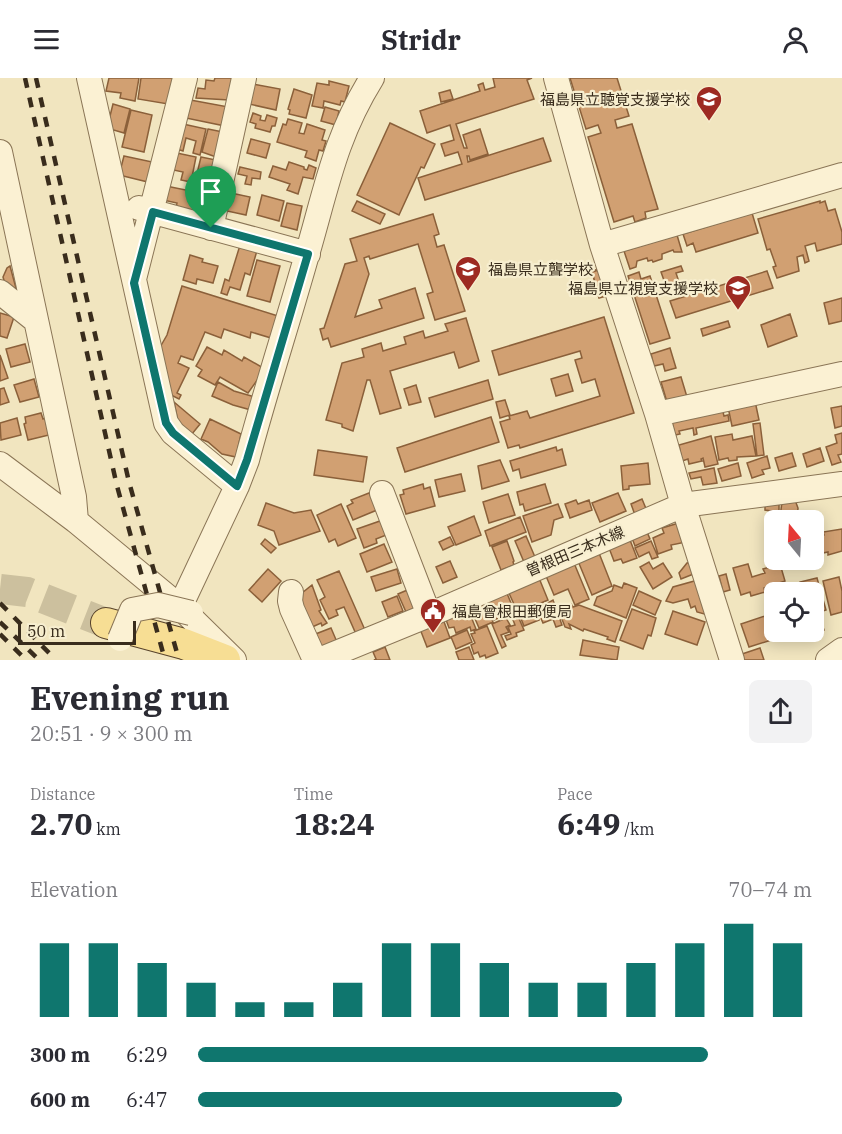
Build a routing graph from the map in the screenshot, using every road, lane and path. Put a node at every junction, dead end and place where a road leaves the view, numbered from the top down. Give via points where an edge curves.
1 (88, 78) edge
2 (185, 78) edge
3 (244, 78) edge
4 (372, 78) edge
5 (556, 78) edge
6 (0, 152) edge
7 (842, 175) edge
8 (116, 201) junction
9 (153, 212) junction
10 (211, 228) junction
11 (602, 245) junction
12 (308, 254) junction
13 (134, 283) junction
14 (0, 292) edge
15 (35, 320) junction
16 (842, 374) edge
17 (657, 414) junction
18 (0, 464) edge
19 (842, 484) edge
20 (237, 486) junction
21 (382, 493) dead end
22 (682, 505) junction
23 (76, 522) junction
24 (291, 592) dead end
25 (185, 610) junction
26 (429, 615) junction
27 (113, 631) joint
28 (842, 650) edge
29 (225, 660) edge
30 (234, 660) edge
31 (317, 660) edge
32 (732, 660) edge
33 (828, 660) edge

1 - 8 street
2 - 9 street
3 - 10 street
4 - 12 street via 339,142
5 - 11 street
6 - 15 street
7 - 11 street
8 - 9 street
8 - 13 street
9 - 10 street
9 - 13 street
10 - 12 street
11 - 17 street
12 - 20 street
13 - 20 street via 166,423
14 - 15 street
15 - 23 street via 74,496
16 - 17 street
17 - 22 street
18 - 23 street
19 - 22 street, 曽根田三本木線
20 - 25 street
21 - 26 street
22 - 26 street, 曽根田三本木線
22 - 32 street
23 - 25 street
24 - 31 street via 292,609
25 - 27 street, bridge via 158,605 132,610
25 - 30 street
26 - 31 street, 曽根田三本木線
27 - 29 main road via 184,645
28 - 33 street

